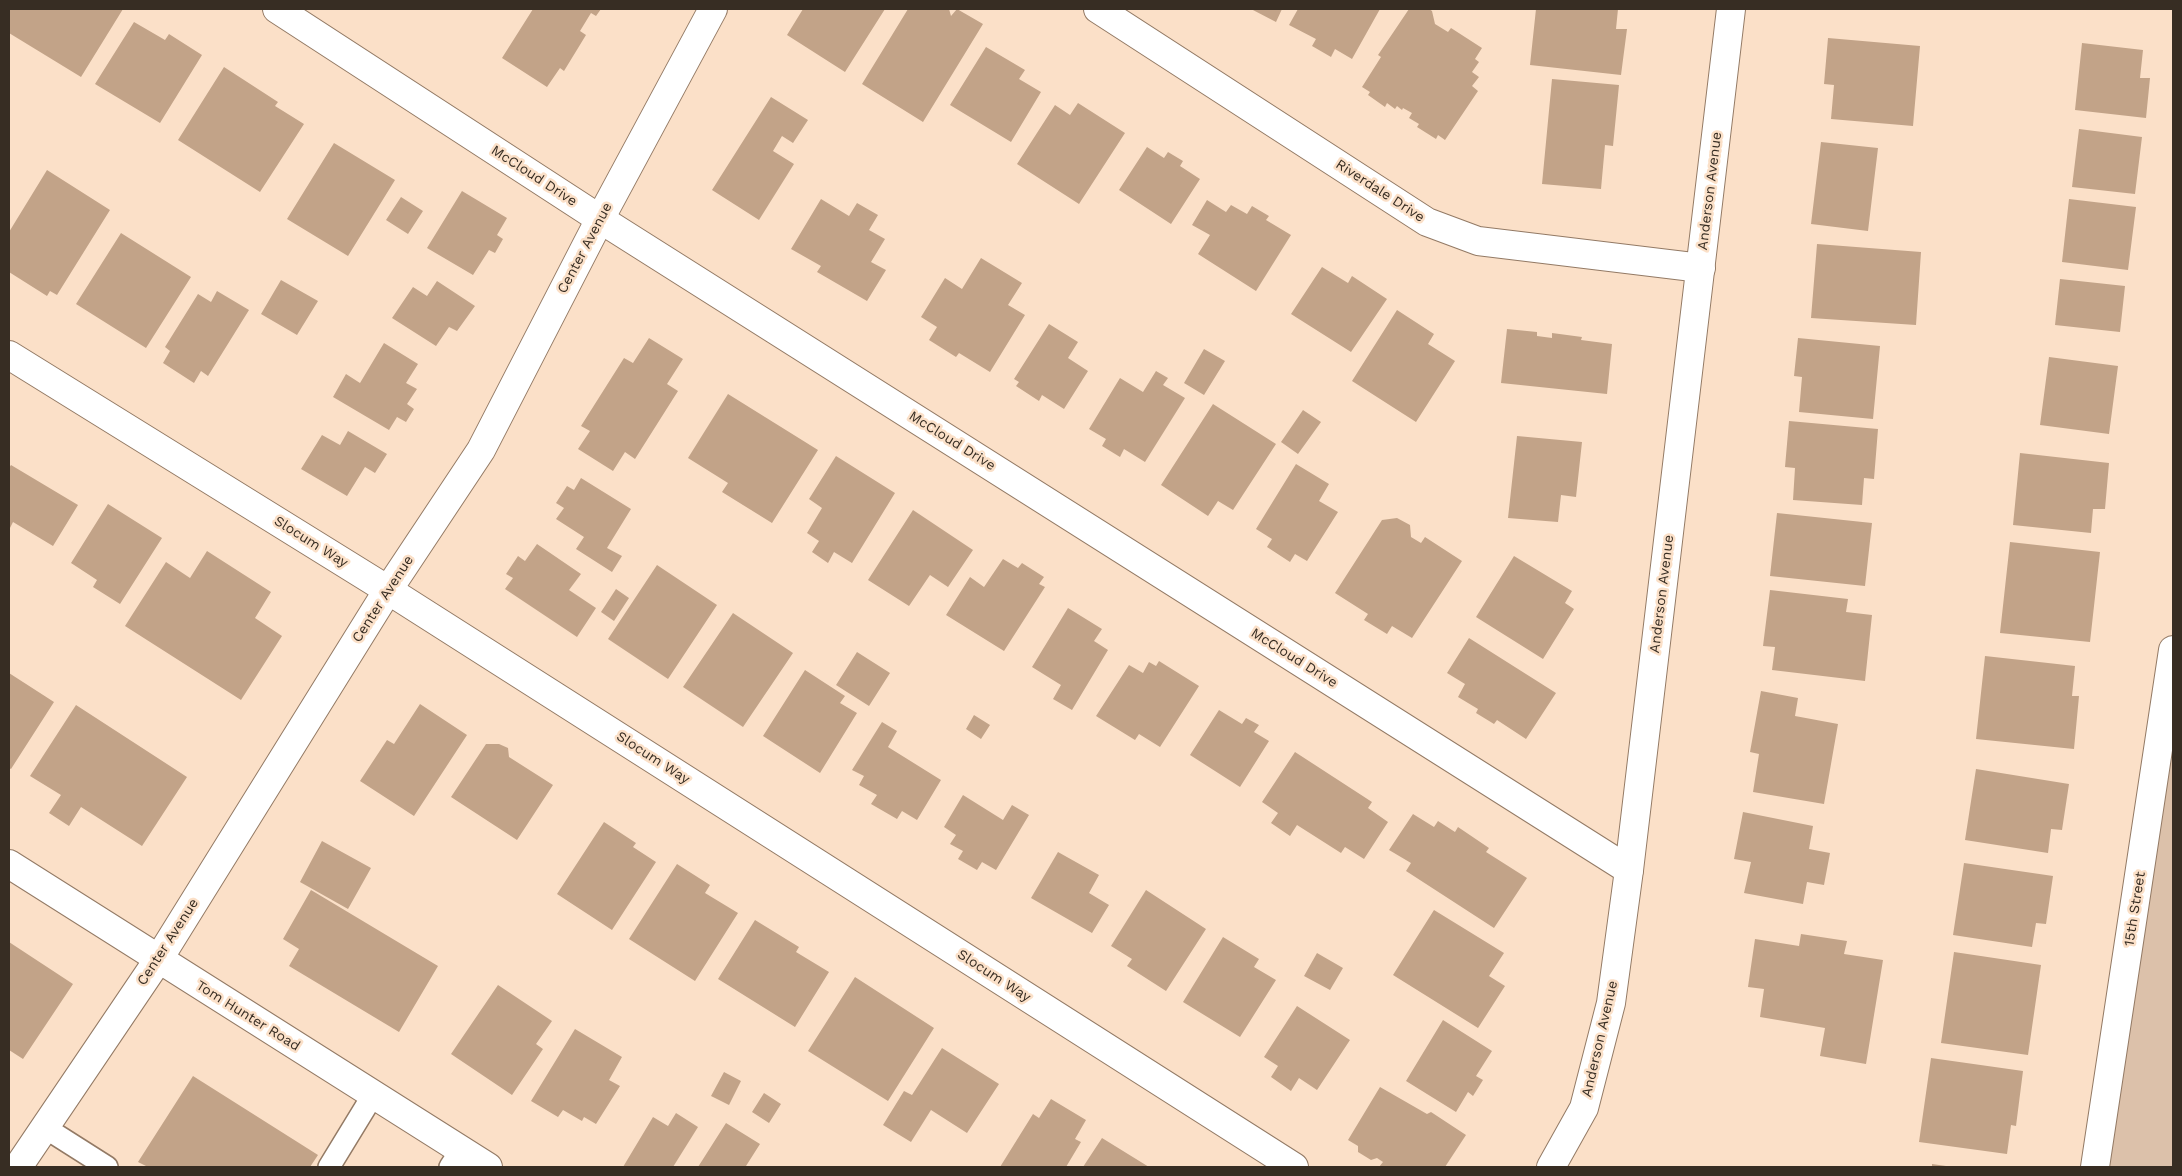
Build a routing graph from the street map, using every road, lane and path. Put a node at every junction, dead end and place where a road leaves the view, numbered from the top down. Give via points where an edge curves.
1 (277, 9) edge
2 (713, 9) edge
3 (1098, 9) edge
4 (1730, 9) edge
5 (600, 219) junction
6 (1701, 268) junction
7 (9, 355) edge
8 (388, 590) junction
9 (2173, 650) edge
10 (9, 864) edge
11 (1629, 870) junction
12 (158, 960) junction
13 (373, 1095) junction
14 (44, 1127) junction
15 (455, 1159) edge
16 (18, 1167) edge
17 (107, 1167) edge
18 (329, 1167) edge
19 (488, 1167) edge
20 (1294, 1167) edge
21 (1551, 1167) edge
22 (2095, 1167) edge

1 - 5 street, McCloud Drive
2 - 5 street, Center Avenue
3 - 6 street, Riverdale Drive via 1428,222 1478,241
4 - 6 street, Anderson Avenue
5 - 8 street, Center Avenue via 481,450
5 - 11 street, McCloud Drive
6 - 11 street, Anderson Avenue
7 - 8 street, Slocum Way
8 - 12 street, Center Avenue
8 - 20 street, Slocum Way
9 - 22 street, 15th Street
10 - 12 street, Tom Hunter Road
11 - 21 street, Anderson Avenue via 1611,1003 1584,1108
12 - 13 street, Tom Hunter Road
12 - 14 street, Center Avenue
13 - 15 street, Tom Hunter Road
13 - 18 lane
14 - 16 street, Center Avenue
14 - 17 lane
15 - 19 street, Tom Hunter Road

